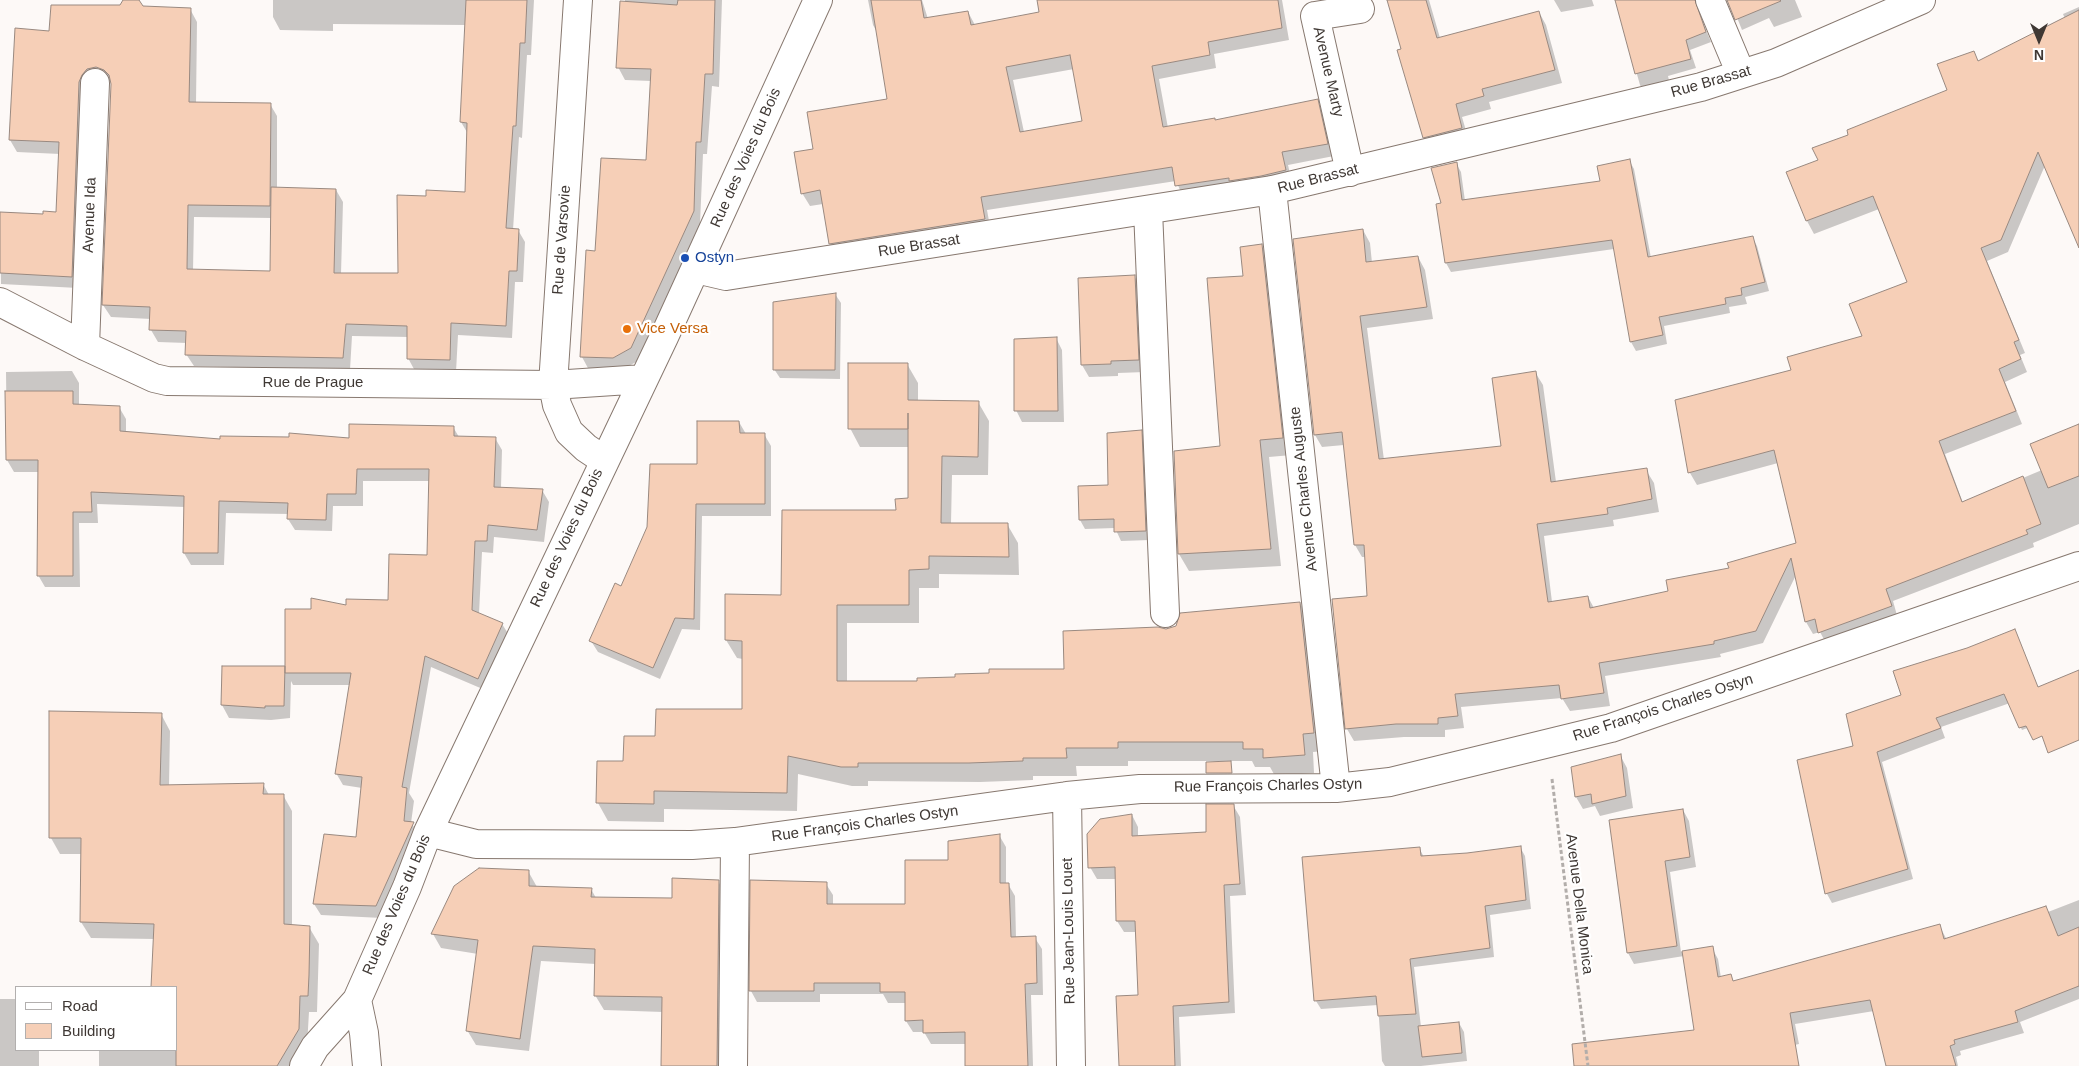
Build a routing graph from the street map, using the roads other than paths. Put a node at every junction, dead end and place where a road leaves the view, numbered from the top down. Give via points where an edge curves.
1 (578, 0) edge
2 (818, 0) edge
3 (1710, 0) edge
4 (1921, 0) edge
5 (1360, 9) dead end
6 (1741, 74) junction
7 (95, 84) dead end
8 (1350, 172) junction
9 (1272, 190) junction
10 (1148, 210) junction
11 (696, 269) junction
12 (0, 302) edge
13 (85, 346) junction
14 (644, 379) junction
15 (552, 385) junction
16 (604, 460) junction
17 (2079, 566) edge
18 (1165, 613) dead end
19 (1336, 788) junction
20 (1067, 796) junction
21 (428, 832) junction
22 (735, 842) junction
23 (357, 1000) junction
24 (304, 1066) edge
25 (367, 1066) edge
26 (733, 1066) edge
27 (1071, 1066) edge

1 - 15 street, Rue de Varsovie
2 - 11 street, Rue des Voies du Bois
3 - 6 street
4 - 6 street, Rue Brassat via 1776,63
5 - 8 street, Avenue Marty via 1315,16
6 - 8 street, Rue Brassat via 1701,87
7 - 13 street, Avenue Ida
8 - 9 street, Rue Brassat
9 - 10 street, Rue Brassat
9 - 19 street, Avenue Charles Auguste
10 - 11 street, Rue Brassat via 726,276
10 - 18 street
11 - 14 street, Rue des Voies du Bois
12 - 13 street, Rue de Prague
13 - 15 street, Rue de Prague via 154,378 168,381
14 - 15 street, Rue de Prague
14 - 16 street, Rue des Voies du Bois
15 - 16 street, Rue de Varsovie via 556,404 569,432
16 - 21 street, Rue des Voies du Bois
17 - 19 street, Rue François Charles Ostyn via 1611,728 1390,782
19 - 20 street, Rue François Charles Ostyn via 1140,789
20 - 22 street, Rue François Charles Ostyn
20 - 27 street, Rue Jean-Louis Louet
21 - 22 street, Rue François Charles Ostyn via 476,844 692,845
21 - 23 street, Rue des Voies du Bois via 408,887
22 - 26 street
23 - 24 street, Rue des Voies du Bois via 315,1047
23 - 25 street

